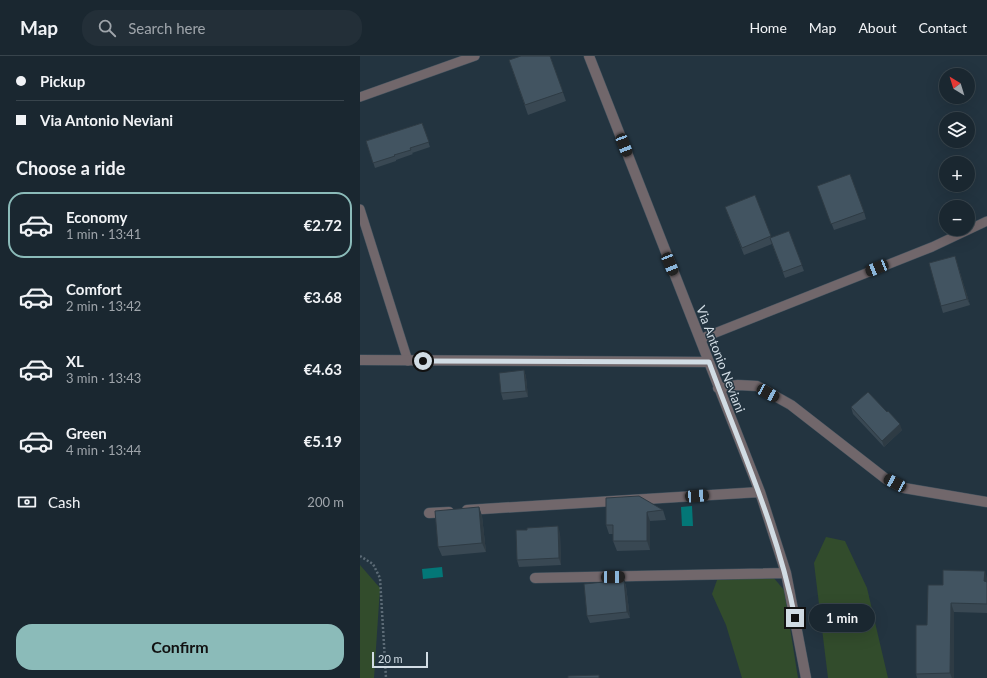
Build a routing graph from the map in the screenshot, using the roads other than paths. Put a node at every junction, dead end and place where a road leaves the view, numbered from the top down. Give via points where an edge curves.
1 (475, 56) edge
2 (589, 56) edge
3 (360, 97) edge
4 (360, 210) edge
5 (987, 221) edge
6 (700, 339) junction
7 (360, 360) edge
8 (408, 361) junction
9 (709, 362) junction
10 (718, 388) junction
11 (760, 492) junction
12 (987, 502) edge
13 (429, 513) dead end
14 (786, 574) junction
15 (535, 578) dead end
16 (806, 678) edge

1 - 3 lane
2 - 6 street, Via Antonio Neviani
4 - 8 lane
5 - 6 lane via 932,247
6 - 9 street, Via Antonio Neviani
7 - 8 street
8 - 9 street
9 - 10 street, Via Antonio Neviani
10 - 11 street, Via Antonio Neviani
10 - 12 street via 757,386 791,405 886,479 904,488
11 - 13 street
11 - 14 street, Via Antonio Neviani
14 - 15 street
14 - 16 street, Via Antonio Neviani

